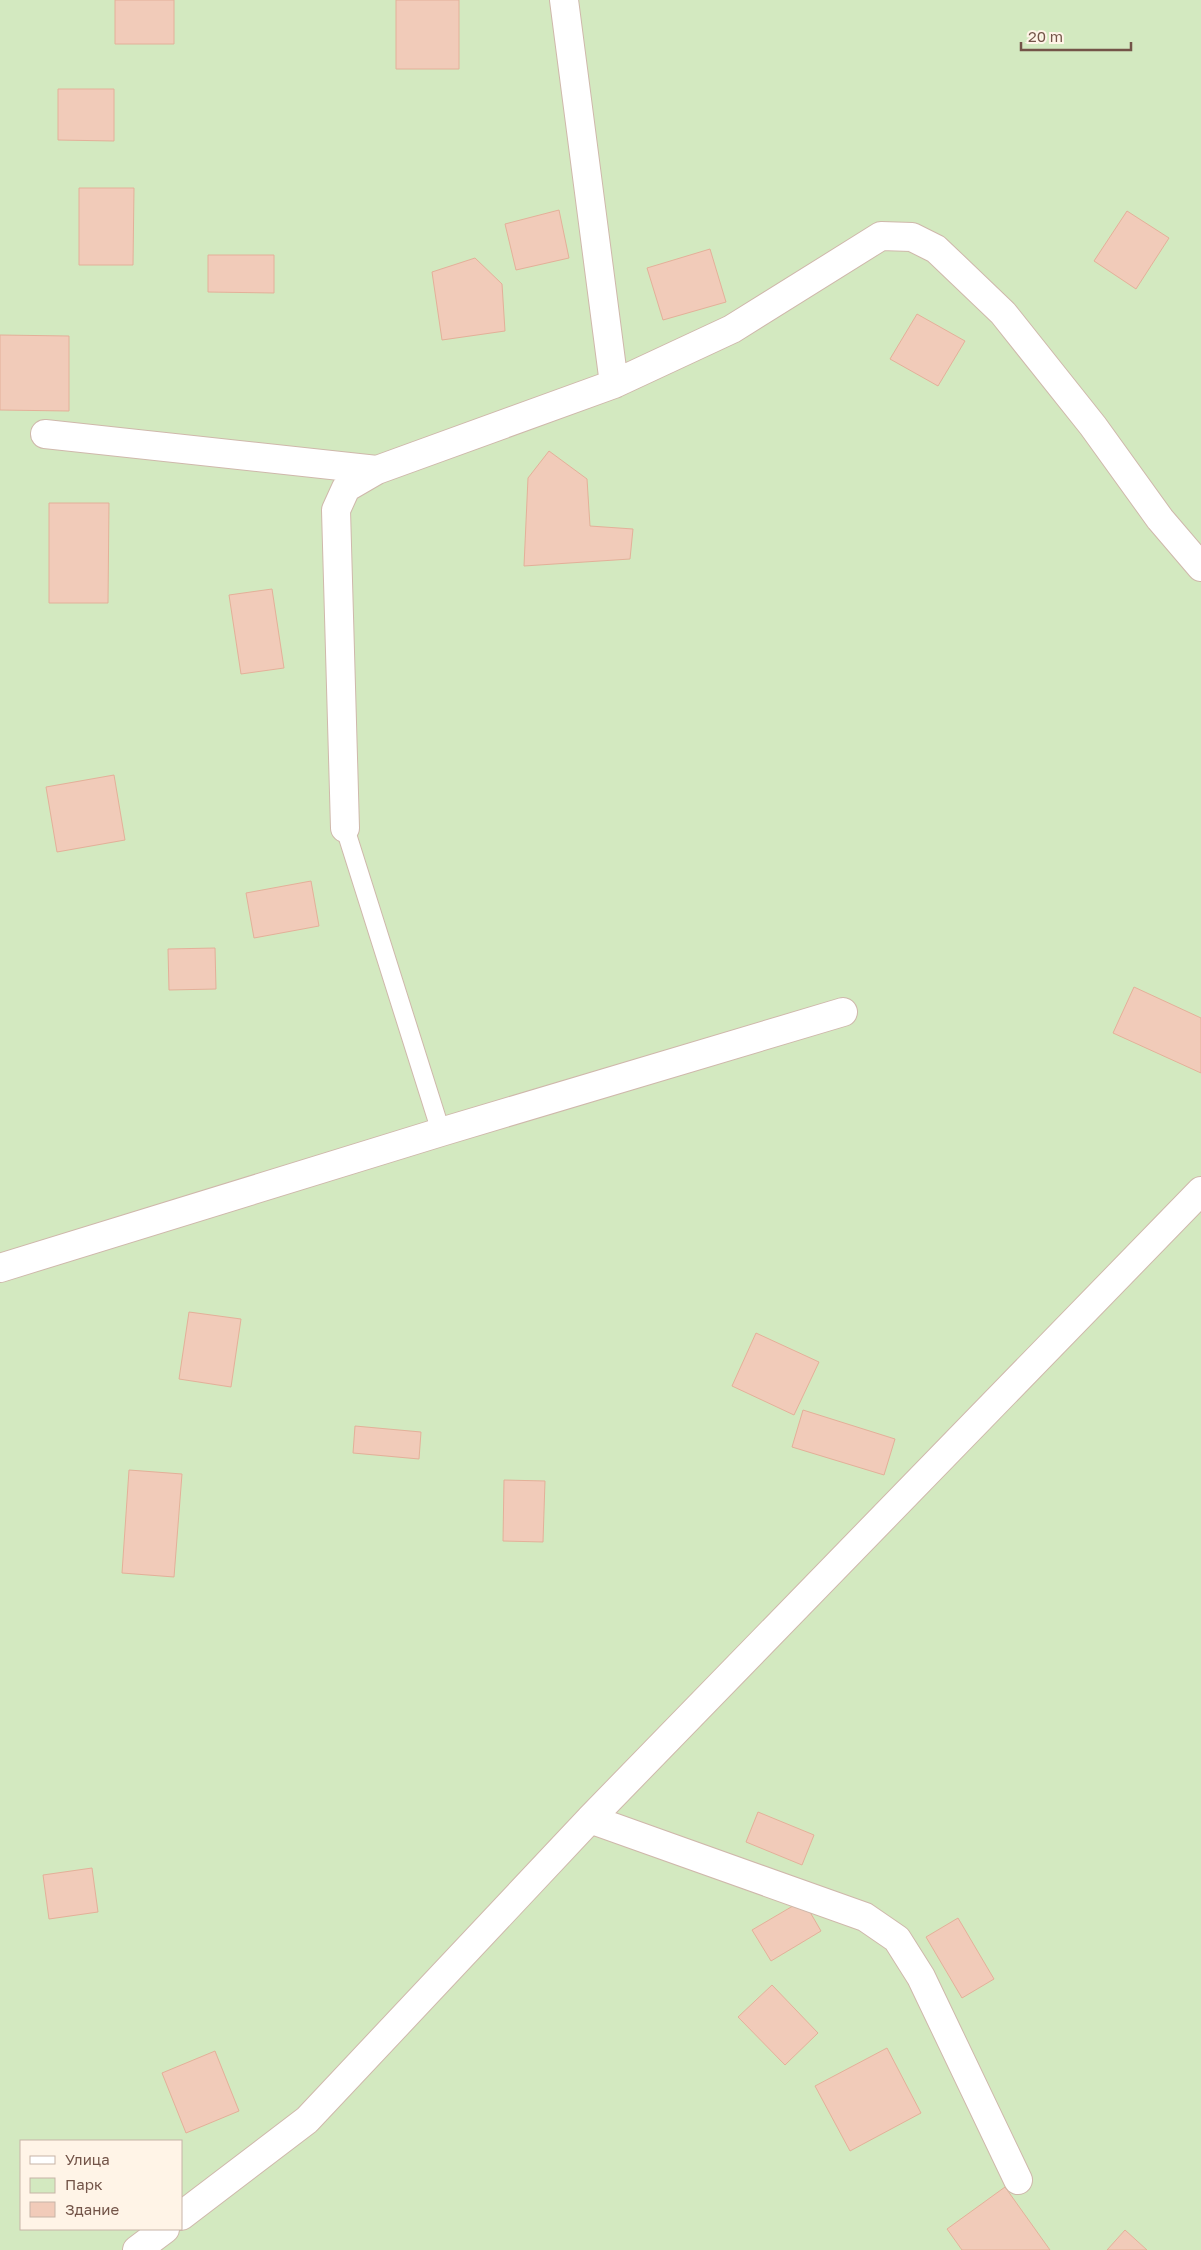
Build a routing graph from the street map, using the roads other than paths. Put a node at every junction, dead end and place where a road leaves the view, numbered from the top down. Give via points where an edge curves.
1 (564, 0) edge
2 (614, 384) junction
3 (45, 434) dead end
4 (377, 470) junction
5 (1201, 567) edge
6 (345, 828) joint
7 (843, 1012) dead end
8 (441, 1132) junction
9 (1201, 1191) edge
10 (0, 1268) edge
11 (590, 1819) junction
12 (1018, 2180) dead end
13 (182, 2215) edge
14 (164, 2230) edge
15 (137, 2250) edge

1 - 2 street
2 - 4 street
2 - 5 street via 732,329 881,236 912,237 936,250 1003,313 1093,426 1160,519
3 - 4 street
4 - 6 street via 346,488 336,510
6 - 8 lane
7 - 8 street
8 - 10 street
9 - 11 street
11 - 12 street via 865,1917 898,1939 921,1976
11 - 13 street via 307,2120
14 - 15 street

